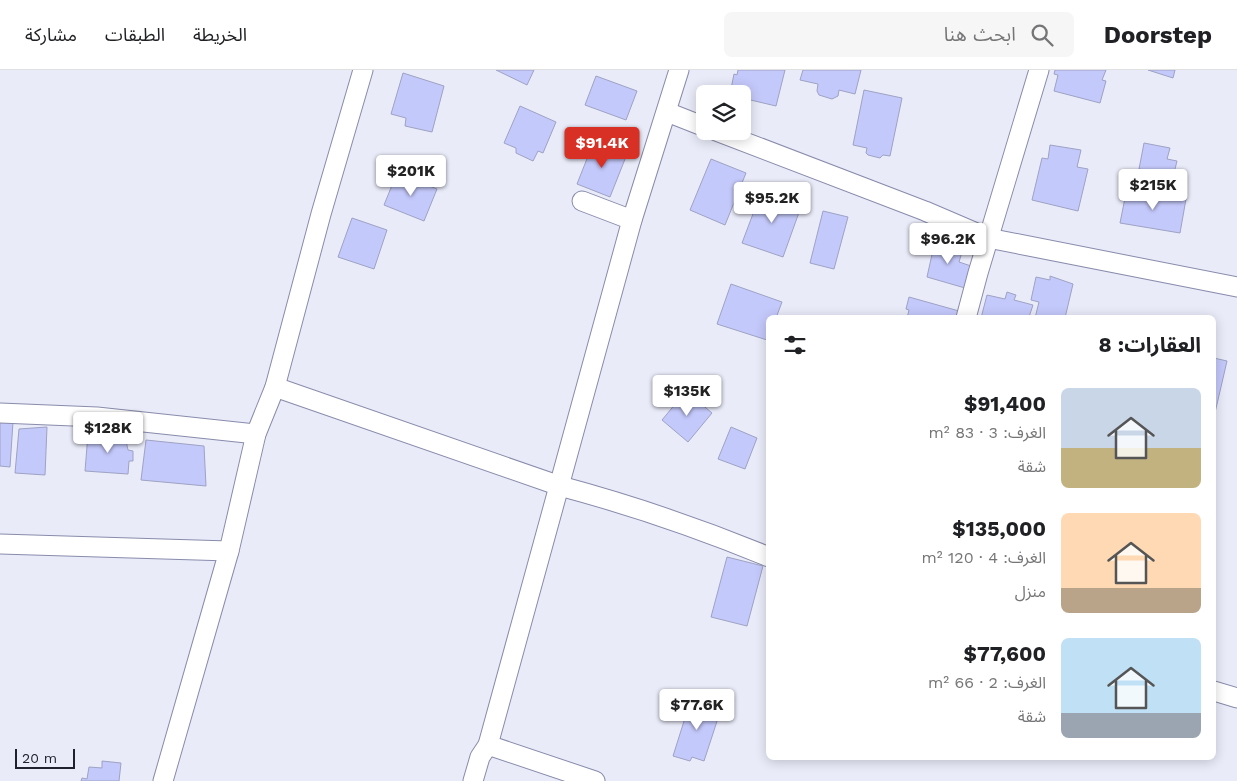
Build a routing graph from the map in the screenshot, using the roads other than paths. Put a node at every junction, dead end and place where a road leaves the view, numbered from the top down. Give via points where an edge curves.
1 (363, 70) edge
2 (678, 70) edge
3 (1039, 70) edge
4 (667, 112) junction
5 (696, 123) edge
6 (739, 140) edge
7 (582, 201) dead end
8 (632, 220) junction
9 (988, 238) junction
10 (1237, 287) edge
11 (967, 315) edge
12 (275, 387) junction
13 (0, 413) edge
14 (256, 434) junction
15 (560, 486) junction
16 (0, 544) edge
17 (230, 551) junction
18 (766, 556) edge
19 (1216, 693) edge
20 (1237, 698) edge
21 (488, 745) junction
22 (162, 781) edge
23 (473, 781) edge
24 (595, 781) edge

1 - 12 street
2 - 4 street
3 - 9 street
4 - 5 street
4 - 8 street
6 - 9 street
7 - 8 street
8 - 15 street
9 - 10 street
9 - 11 street
12 - 14 street
12 - 15 street
13 - 14 street via 97,417
14 - 17 street
15 - 18 street via 708,532
15 - 21 street
16 - 17 street
17 - 22 street
19 - 20 street
21 - 23 street via 480,757
21 - 24 street

